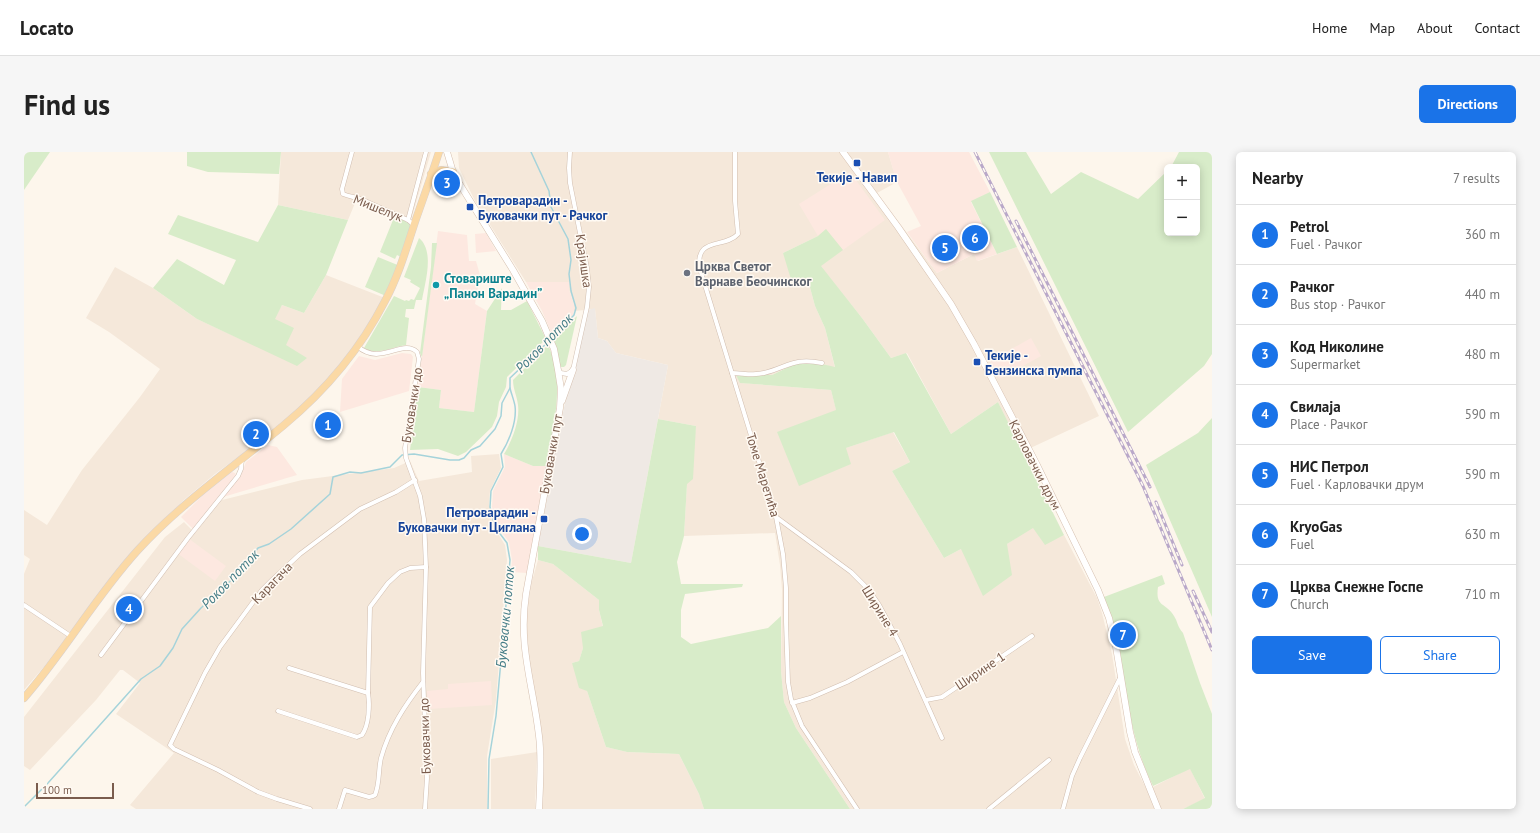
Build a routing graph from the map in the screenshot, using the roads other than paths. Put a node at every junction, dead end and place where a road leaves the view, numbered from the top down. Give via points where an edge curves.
1 (352, 152) edge
2 (426, 152) edge
3 (439, 152) edge
4 (447, 152) edge
5 (570, 152) edge
6 (735, 152) edge
7 (843, 152) edge
8 (453, 172) junction
9 (431, 174) junction
10 (411, 223) junction
11 (357, 346) junction
12 (822, 364) dead end
13 (558, 370) junction
14 (573, 370) junction
15 (732, 373) junction
16 (560, 408) junction
17 (242, 459) junction
18 (415, 480) junction
19 (776, 517) junction
20 (426, 567) junction
21 (24, 605) edge
22 (1032, 636) dead end
23 (72, 637) junction
24 (903, 652) junction
25 (101, 655) dead end
26 (290, 668) dead end
27 (1121, 676) junction
28 (424, 682) junction
29 (368, 693) junction
30 (24, 698) edge
31 (926, 700) junction
32 (792, 703) junction
33 (278, 711) dead end
34 (942, 738) dead end
35 (1049, 760) dead end
36 (310, 809) edge
37 (339, 809) edge
38 (424, 809) edge
39 (538, 809) edge
40 (857, 809) edge
41 (989, 809) edge
42 (1063, 809) edge
43 (1158, 809) edge

1 - 10 street, Мишелук via 342,188 343,194 356,197
2 - 10 street
3 - 9 main road
4 - 8 main road, Буковачки пут
5 - 14 street, Крајишка via 570,183 589,287
6 - 15 street, Томе Маретића via 738,234 711,244 701,254 700,262
7 - 27 main road, Карловачки друм via 940,287 974,344 1102,598
8 - 9 main road via 441,170
8 - 13 main road, Буковачки пут via 535,307 550,340
9 - 10 main road
10 - 11 main road via 402,262 386,300
11 - 17 main road via 334,377 312,399
11 - 18 street, Буковачки до via 372,355 407,349 417,352 419,359 405,448 406,458
12 - 15 street via 801,361 760,374
13 - 14 street via 567,374
13 - 16 main road, Буковачки пут
14 - 16 main road
15 - 19 street, Томе Маретића
16 - 39 main road, Буковачки пут via 523,621 527,670 540,743
17 - 23 main road via 200,492 138,550
17 - 25 street via 238,476 188,538
18 - 20 street, Буковачки до via 423,510
18 - 36 street, Карагача via 360,509 300,554 262,590 220,647 170,745 258,792
19 - 24 street, Ширине 4 via 863,583 879,605
19 - 32 street, Томе Маретића via 786,588 788,682
20 - 28 street, Буковачки до
20 - 29 street via 410,568 400,572 388,582 370,607
21 - 23 street
22 - 31 street, Ширине 1 via 942,697
23 - 30 main road
24 - 31 street, Ширине 4
24 - 32 street via 847,682
26 - 29 street
27 - 42 street via 1072,776
27 - 43 main road, Карловачки друм via 1135,752
28 - 37 street via 391,731 381,759 375,795 369,797 346,789
28 - 38 street, Буковачки до via 427,778
29 - 33 street via 370,702 366,724 364,732 357,737
31 - 34 street, Ширине 4
32 - 40 street, Томе Маретића via 802,726
35 - 41 street

